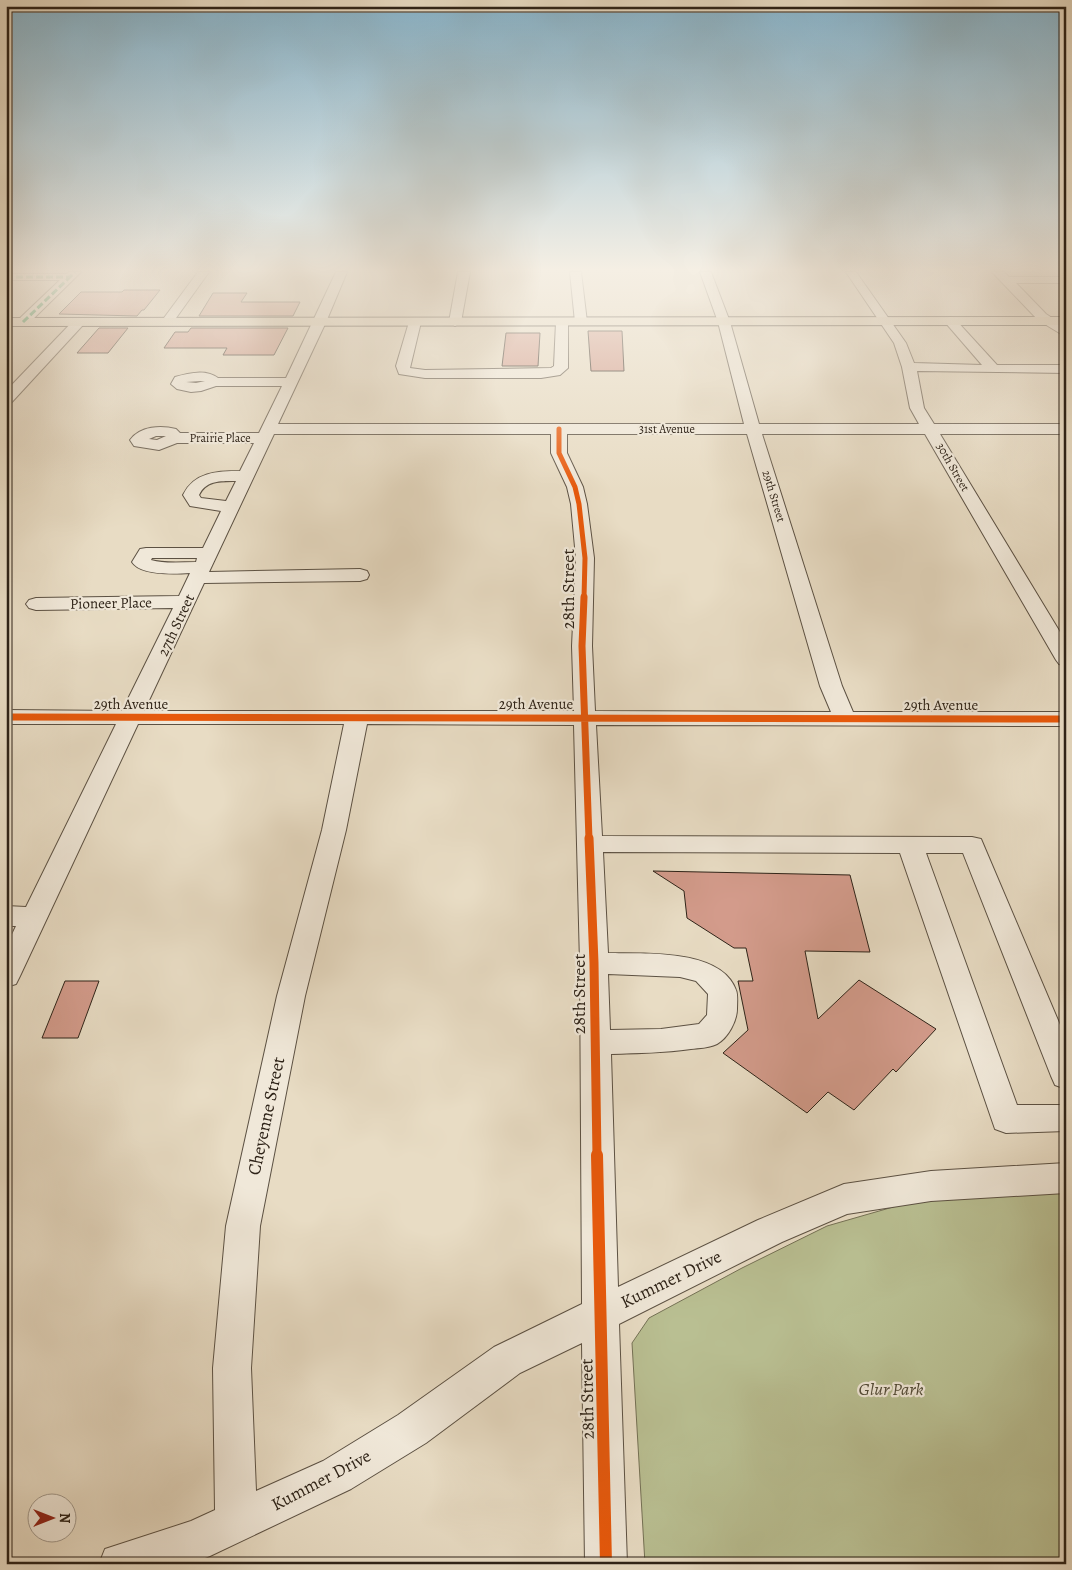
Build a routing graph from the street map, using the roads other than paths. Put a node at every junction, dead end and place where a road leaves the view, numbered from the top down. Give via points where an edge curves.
1 (57, 345) edge
2 (309, 345) edge
3 (409, 345) edge
4 (561, 345) edge
5 (730, 345) edge
6 (901, 345) edge
7 (972, 345) edge
8 (909, 366) junction
9 (993, 369) junction
10 (1066, 369) edge
11 (213, 382) dead end
12 (291, 382) junction
13 (8, 396) edge
14 (930, 428) junction
15 (559, 429) junction
16 (753, 429) junction
17 (1066, 429) edge
18 (267, 434) junction
19 (175, 438) dead end
20 (246, 476) junction
21 (232, 507) junction
22 (204, 566) junction
23 (360, 575) dead end
24 (187, 602) junction
25 (36, 604) dead end
26 (1066, 660) edge
27 (132, 717) junction
28 (357, 717) junction
29 (6, 718) edge
30 (585, 718) junction
31 (845, 718) junction
32 (1066, 719) edge
33 (590, 844) junction
34 (910, 845) junction
35 (6, 916) edge
36 (35, 917) junction
37 (594, 963) junction
38 (6, 976) edge
39 (595, 1042) junction
40 (1066, 1076) edge
41 (1066, 1118) edge
42 (1066, 1178) edge
43 (600, 1314) junction
44 (236, 1522) junction
45 (120, 1564) edge
46 (606, 1564) edge

1 - 13 street
2 - 12 street, 27th Street
3 - 4 street via 404,371 425,374 555,372 561,368
5 - 16 street, 29th Street
6 - 8 street, 30th Street
7 - 9 street
8 - 9 street
8 - 14 street, 30th Street via 917,408
9 - 10 street
11 - 12 street
12 - 18 street, 27th Street
14 - 16 street, 31st Avenue
14 - 17 street, 31st Avenue
14 - 26 street, 30th Street
15 - 16 street, 31st Avenue
15 - 18 street, 31st Avenue
15 - 30 street, 28th Street via 559,453 579,504 585,558 582,646
16 - 31 street, 29th Street via 831,686
18 - 19 street, Prairie Place
18 - 20 street, 27th Street
20 - 21 street, 27th Street
20 - 21 street via 204,479 193,489 191,495 196,502
21 - 22 street, 27th Street
22 - 23 street
22 - 24 street, 27th Street
24 - 25 street, Pioneer Place
24 - 27 street, 27th Street
27 - 28 street, 29th Avenue
27 - 29 street, 29th Avenue
27 - 36 street, 27th Street
28 - 30 street, 29th Avenue
28 - 44 street, Cheyenne Street via 334,830 291,996 243,1226 232,1368
30 - 31 street, 29th Avenue
30 - 33 street, 28th Street
31 - 32 street, 29th Avenue
33 - 34 street
33 - 37 street, 28th Street
34 - 40 street via 972,845
34 - 41 street via 1006,1119
35 - 36 street
36 - 38 street, 27th Street
37 - 39 street, 28th Street
37 - 39 street via 680,966 706,973 722,991 722,1018 708,1035 661,1041
39 - 43 street, 28th Street
42 - 43 street, Kummer Drive via 931,1186 844,1199 770,1231
43 - 44 street, Kummer Drive via 507,1360 412,1429 337,1475
43 - 46 street, 28th Street
44 - 45 street, Kummer Drive via 195,1541

